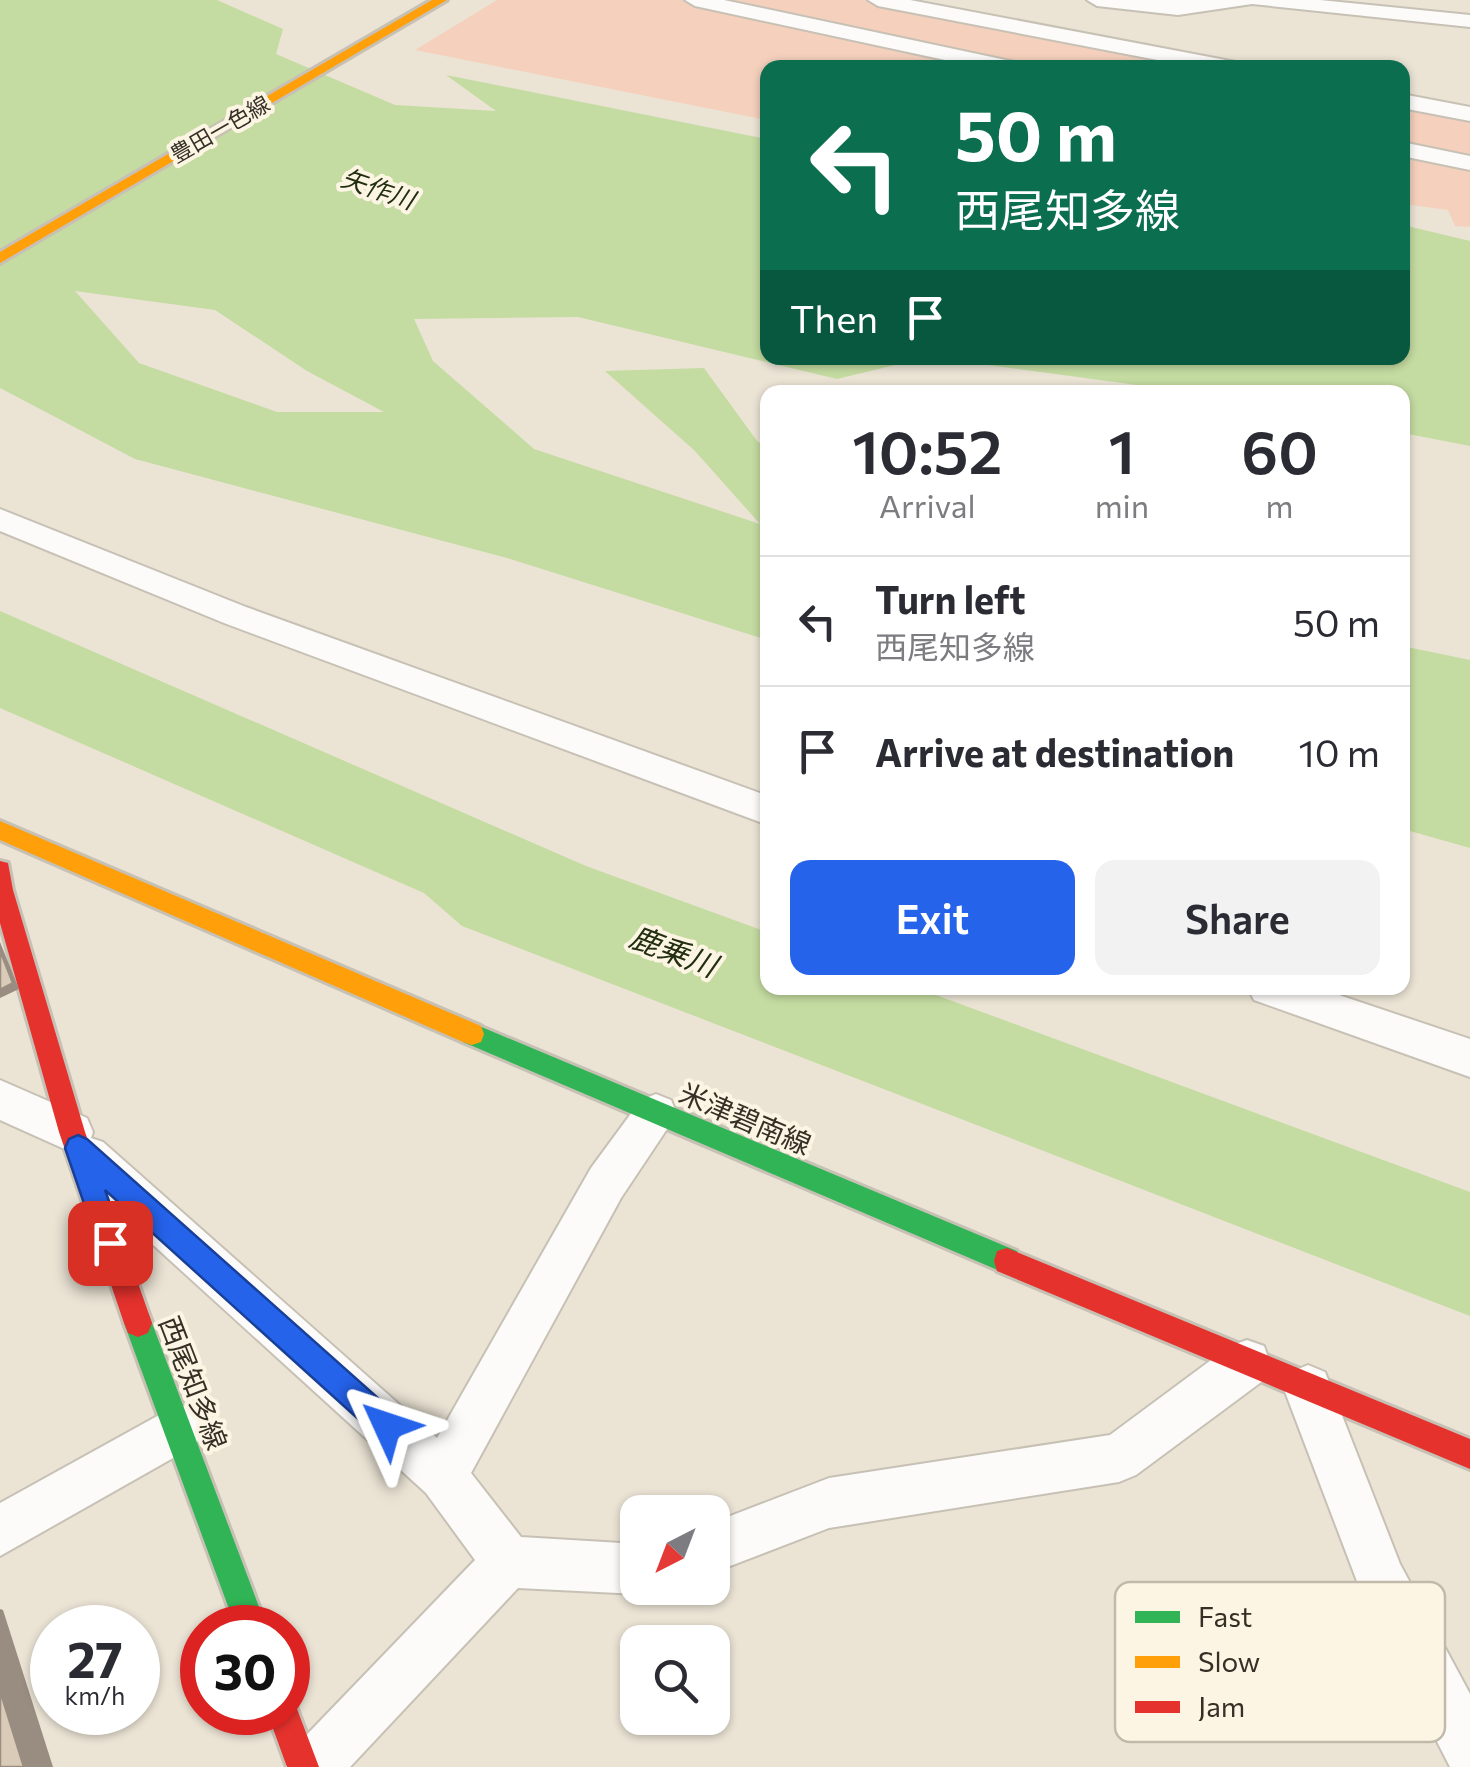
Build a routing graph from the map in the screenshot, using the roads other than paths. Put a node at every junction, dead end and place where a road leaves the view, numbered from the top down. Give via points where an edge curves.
1 (401, 0) edge
2 (441, 0) edge
3 (695, 0) edge
4 (878, 0) edge
5 (1097, 0) edge
6 (1244, 0) edge
7 (1258, 0) edge
8 (1470, 21) edge
9 (978, 60) edge
10 (1194, 60) edge
11 (1410, 103) edge
12 (1470, 114) edge
13 (1410, 151) edge
14 (1470, 163) edge
15 (0, 232) edge
16 (0, 258) edge
17 (0, 519) edge
18 (760, 808) edge
19 (0, 830) edge
20 (0, 870) edge
21 (1288, 995) edge
22 (1470, 1058) edge
23 (0, 1099) edge
24 (656, 1114) junction
25 (75, 1140) junction
26 (1247, 1363) junction
27 (1308, 1389) junction
28 (179, 1428) junction
29 (1470, 1454) edge
30 (443, 1476) junction
31 (0, 1531) edge
32 (730, 1541) edge
33 (508, 1562) junction
34 (620, 1568) edge
35 (1384, 1582) edge
36 (244, 1605) edge
37 (1445, 1701) edge
38 (291, 1735) edge
39 (1470, 1749) edge
40 (303, 1767) edge
41 (312, 1767) edge

1 - 15 main road, 豊田一色線
2 - 16 main road, 豊田一色線
3 - 9 street
4 - 10 street
5 - 6 street via 1178,9
7 - 8 street
11 - 12 street
13 - 14 street
17 - 18 street via 235,615
19 - 24 main road, 米津碧南線
20 - 25 main road, 西尾知多線
21 - 22 street
23 - 25 street
24 - 26 main road, 米津碧南線
24 - 30 street via 606,1183
25 - 28 main road, 西尾知多線
25 - 30 street
26 - 27 main road, 米津碧南線
26 - 32 street via 1119,1458 829,1503
27 - 29 main road, 米津碧南線
27 - 35 street
28 - 31 street
28 - 36 main road, 西尾知多線
30 - 33 street
33 - 34 street
33 - 41 street
37 - 39 street
38 - 40 main road

